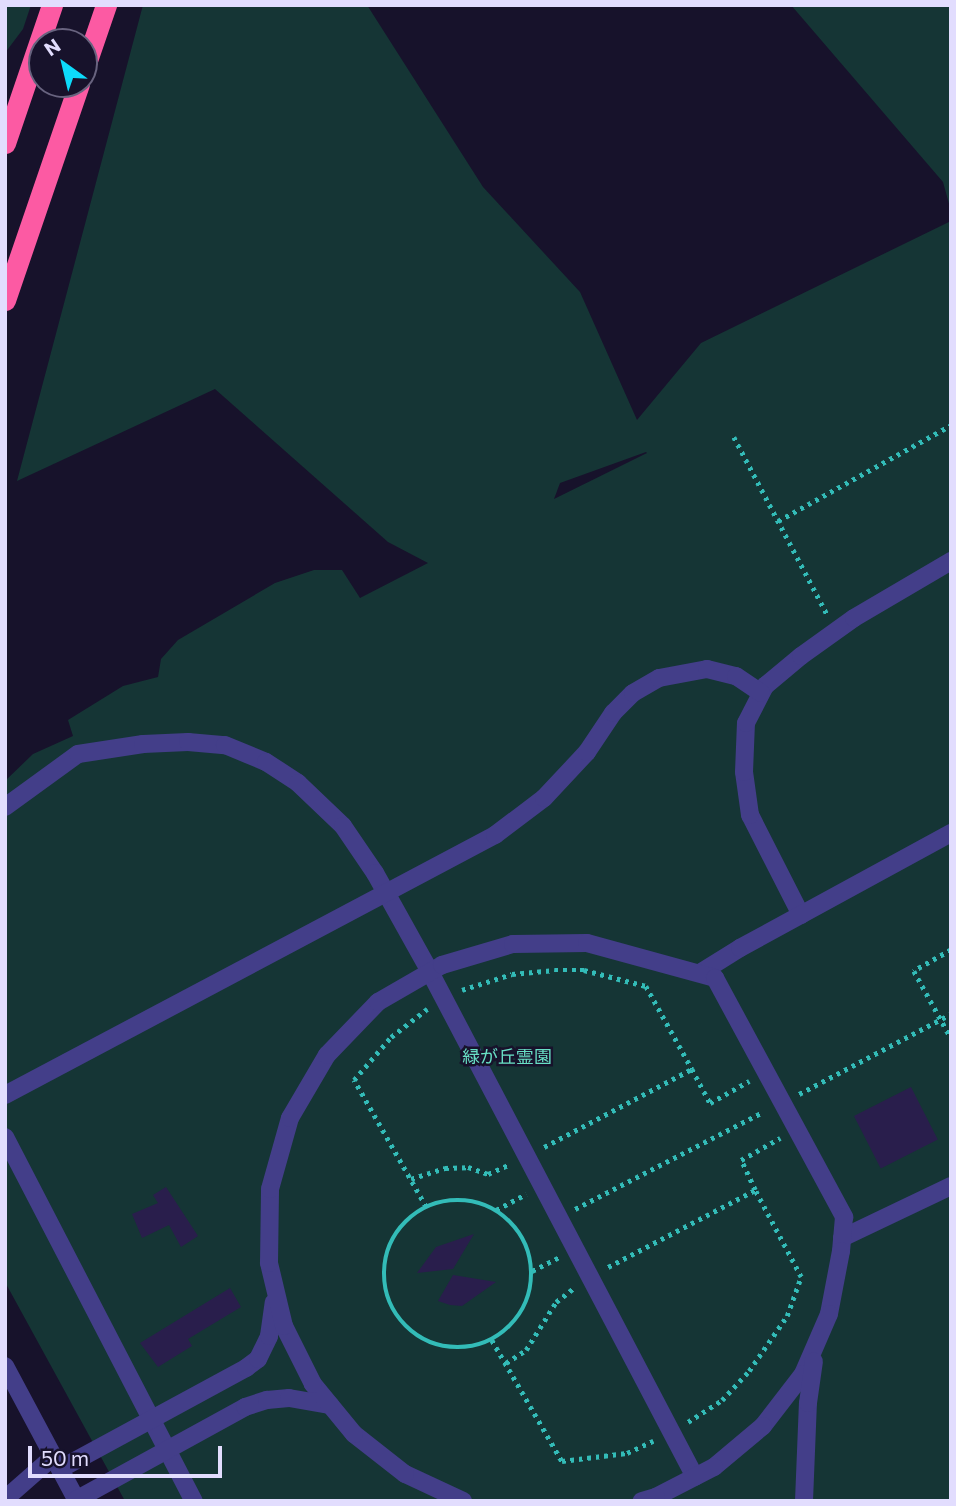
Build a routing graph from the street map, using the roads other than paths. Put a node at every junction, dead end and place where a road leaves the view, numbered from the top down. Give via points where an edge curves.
1 (52, 5) edge
2 (106, 5) edge
3 (98, 28) edge
4 (74, 98) edge
5 (5, 143) edge
6 (5, 300) edge
7 (951, 561) edge
8 (761, 693) junction
9 (5, 807) edge
10 (951, 833) edge
11 (386, 894) junction
12 (801, 915) junction
13 (430, 972) junction
14 (700, 974) junction
15 (5, 1095) edge
16 (5, 1137) edge
17 (950, 1188) edge
18 (842, 1238) junction
19 (276, 1291) junction
20 (817, 1342) junction
21 (5, 1366) edge
22 (330, 1405) junction
23 (152, 1420) junction
24 (166, 1448) junction
25 (57, 1463) junction
26 (695, 1477) junction
27 (5, 1499) edge
28 (76, 1500) edge
29 (194, 1501) edge
30 (463, 1501) edge
31 (642, 1501) edge
32 (804, 1501) edge

1 - 5 highway
2 - 3 highway
4 - 6 highway
7 - 8 street via 835,631
8 - 11 street via 736,677 707,669 659,678 633,692 544,798 495,835
8 - 12 street via 746,723 744,772 750,815
9 - 11 street via 78,754 143,744 225,745 266,762 307,792 343,826
10 - 12 street
11 - 13 street
11 - 15 street
12 - 14 street
13 - 14 street via 513,944 587,943
13 - 19 street via 379,1002 327,1055 290,1118 270,1189 269,1263
13 - 26 street
14 - 18 street via 715,978 844,1217
16 - 23 street
17 - 18 street
18 - 20 street via 829,1314
19 - 22 street via 284,1326 313,1384
19 - 23 street via 269,1336 258,1359
20 - 26 street via 803,1374 763,1426
20 - 32 street via 808,1403
21 - 25 street
22 - 24 street via 289,1398 267,1400
22 - 30 street via 354,1434 405,1474
23 - 24 street
23 - 25 street
24 - 28 street
24 - 29 street
25 - 27 street
25 - 28 street
26 - 31 street

